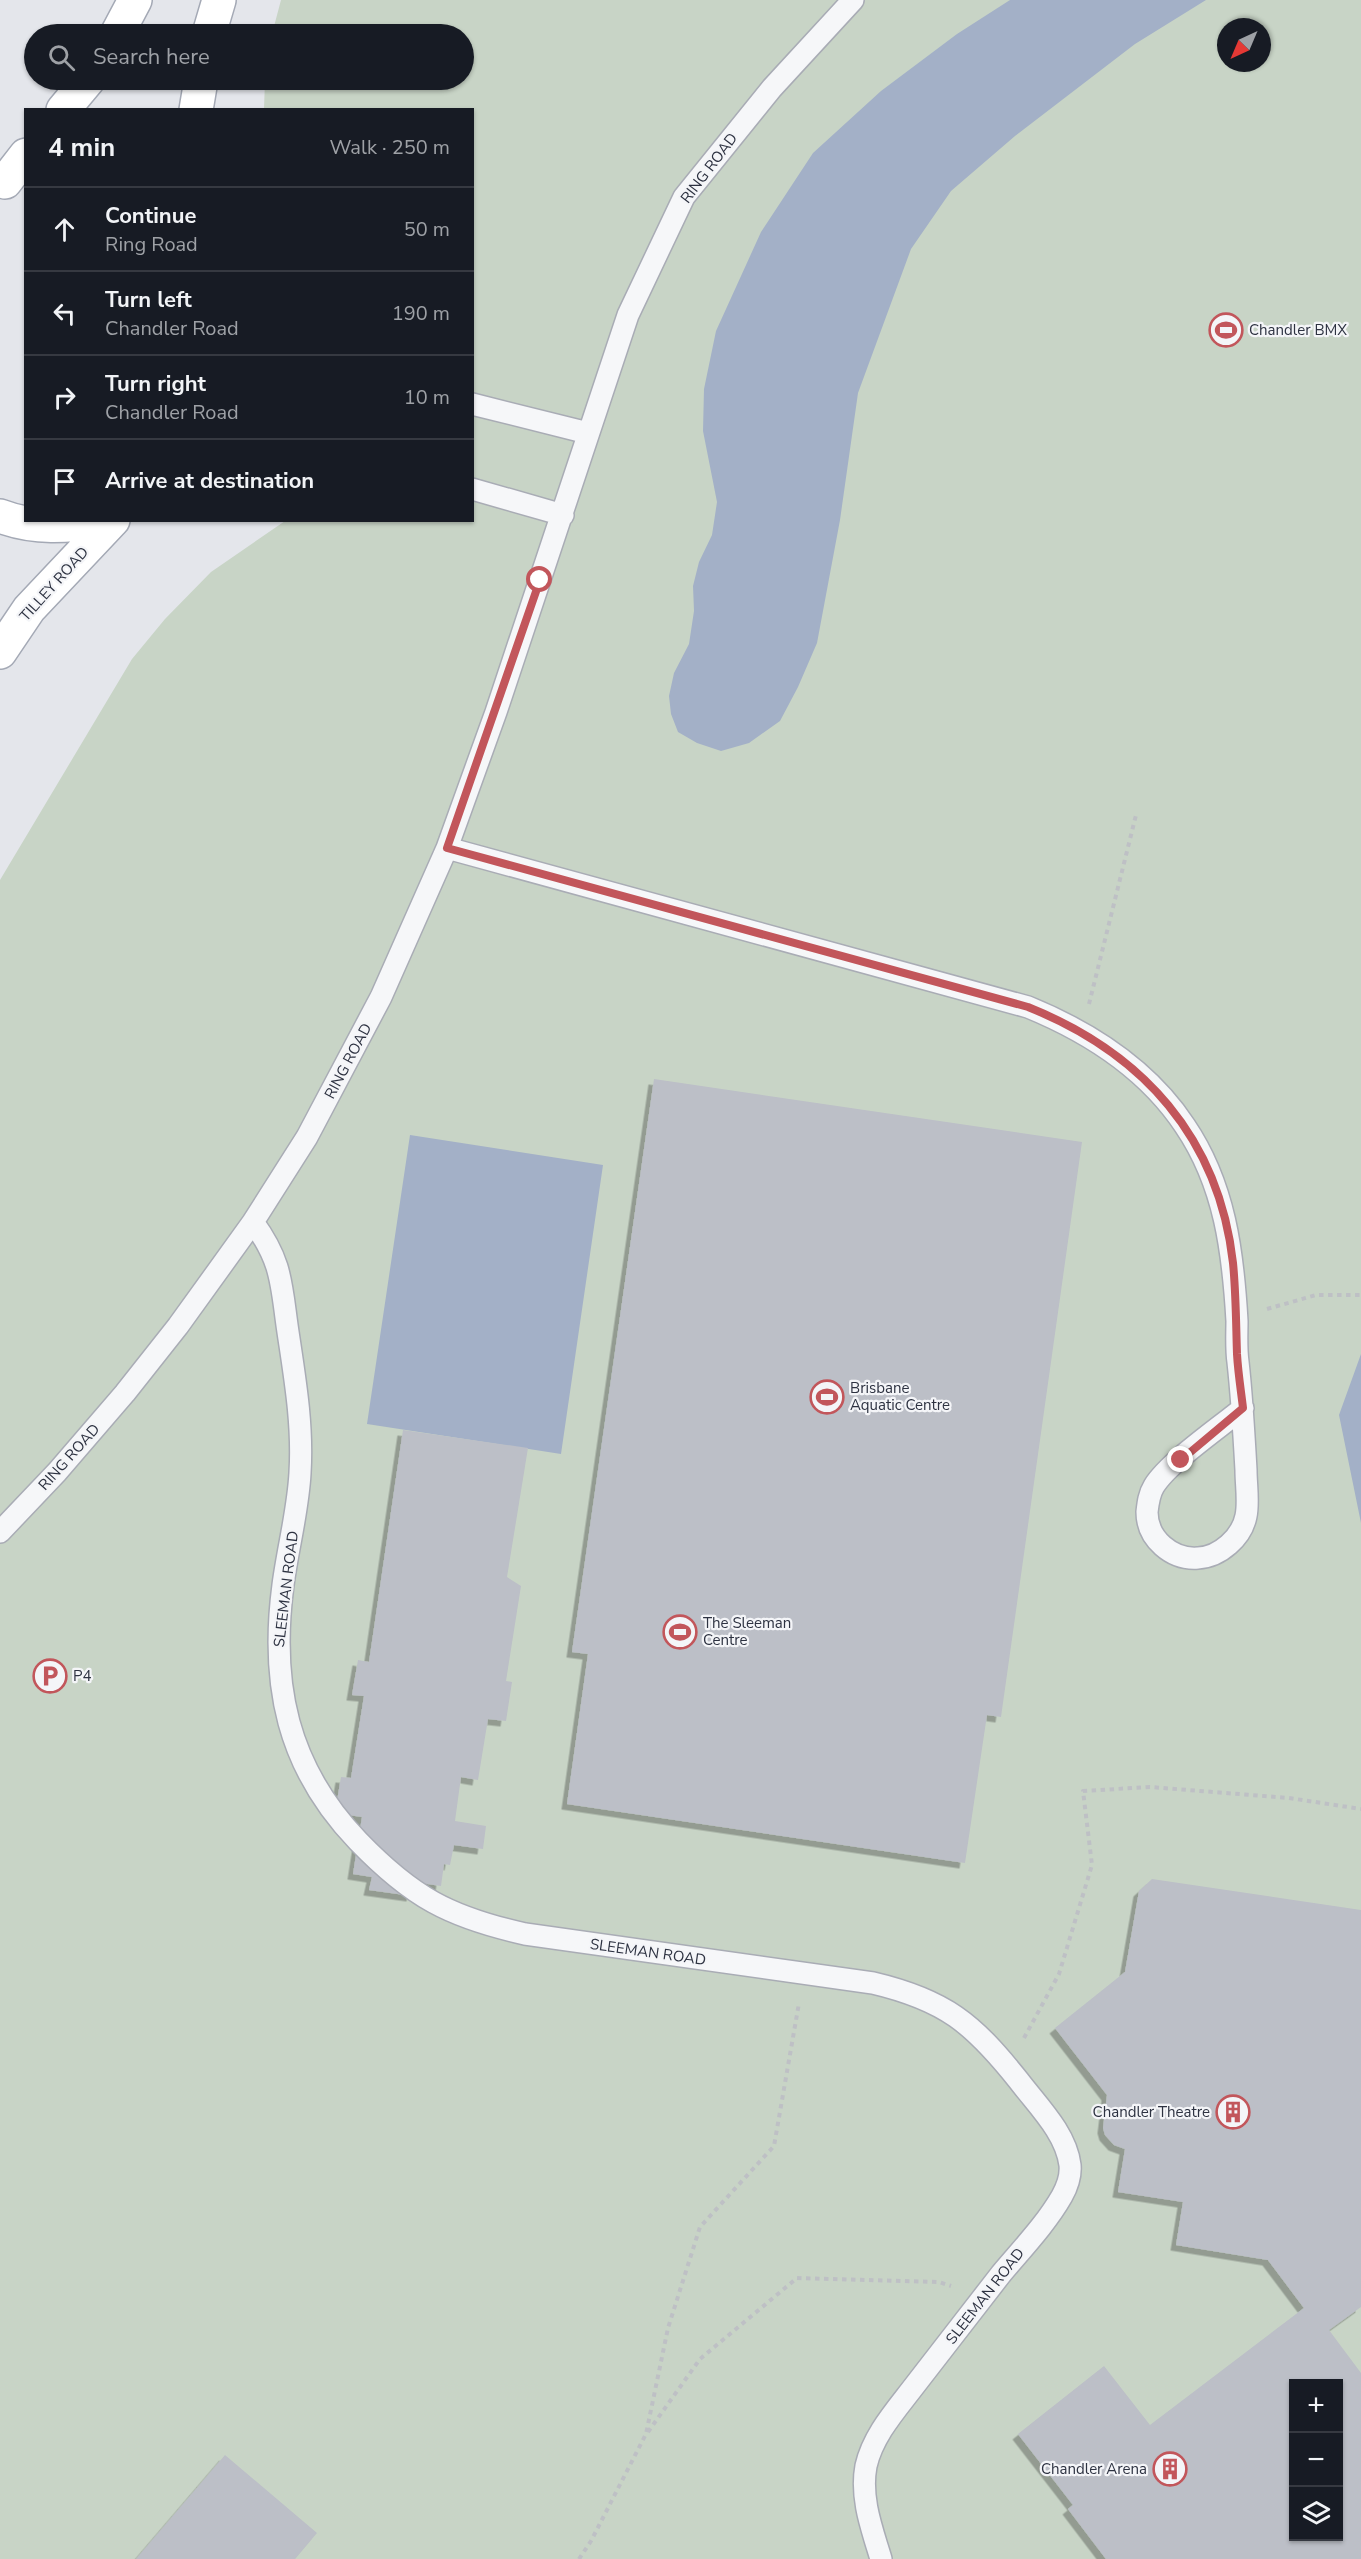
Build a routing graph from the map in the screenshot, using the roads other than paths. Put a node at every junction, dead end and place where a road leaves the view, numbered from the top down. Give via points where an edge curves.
1 (135, 0) edge
2 (219, 0) edge
3 (853, 0) edge
4 (122, 24) edge
5 (212, 24) edge
6 (80, 90) edge
7 (199, 90) edge
8 (65, 108) edge
9 (196, 108) edge
10 (24, 158) edge
11 (10, 182) edge
12 (474, 404) edge
13 (588, 433) junction
14 (474, 490) edge
15 (562, 514) junction
16 (0, 516) edge
17 (93, 522) edge
18 (111, 522) edge
19 (0, 652) edge
20 (447, 848) junction
21 (253, 1222) junction
22 (1243, 1408) junction
23 (0, 1532) edge
24 (881, 2559) edge

1 - 4 main road
2 - 5 main road
3 - 13 lane, RING ROAD via 772,88 684,197 628,315
6 - 8 main road
7 - 9 main road
10 - 11 main road
12 - 13 lane
13 - 15 lane, RING ROAD
14 - 15 lane
15 - 20 lane, RING ROAD
16 - 17 main road via 17,523 67,527
18 - 19 main road, TILLEY ROAD via 29,609
20 - 21 lane, RING ROAD via 347,1064
20 - 22 lane via 1028,1007 1085,1034 1167,1101 1209,1169 1221,1201 1233,1263
21 - 23 lane, RING ROAD via 125,1393
21 - 24 lane, SLEEMAN ROAD via 268,1243 280,1272 299,1401 298,1502 279,1626 281,1683 294,1741 334,1814 406,1886 452,1913 486,1925 525,1934 873,1983 929,2000 979,2034 1067,2150 1070,2168 1065,2189 1051,2213 884,2426 871,2450 864,2486
22 - 22 lane via 1246,1516 1238,1533 1221,1551 1208,1556 1182,1557 1168,1551 1155,1537 1147,1519 1154,1486

